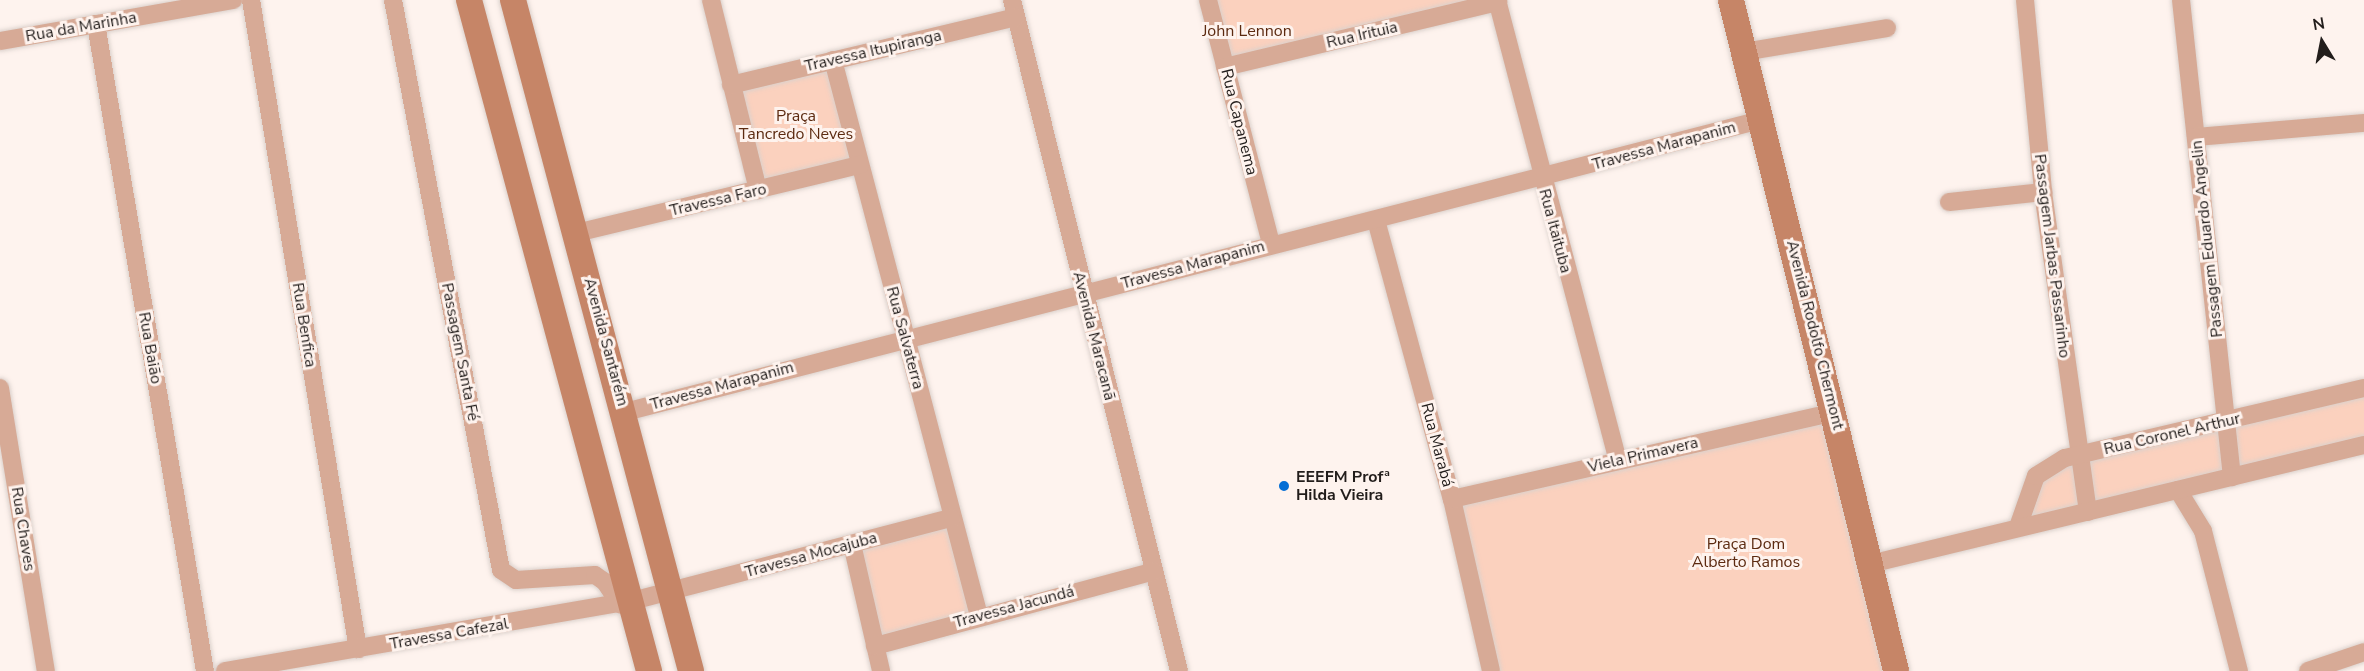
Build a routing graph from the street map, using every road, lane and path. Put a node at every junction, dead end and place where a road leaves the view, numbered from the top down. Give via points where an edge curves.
1 (233, 0) edge
2 (251, 0) edge
3 (393, 0) edge
4 (711, 0) edge
5 (1208, 0) edge
6 (1731, 0) edge
7 (2025, 0) edge
8 (2181, 0) edge
9 (1497, 1) edge
10 (515, 7) edge
11 (1014, 8) edge
12 (472, 10) edge
13 (96, 24) junction
14 (1887, 27) dead end
15 (0, 41) edge
16 (1744, 52) junction
17 (833, 60) junction
18 (1225, 67) junction
19 (731, 85) junction
20 (1761, 120) junction
21 (2364, 123) edge
22 (2196, 136) junction
23 (860, 165) junction
24 (1541, 179) junction
25 (758, 190) junction
26 (2043, 192) junction
27 (1949, 202) dead end
28 (1376, 220) junction
29 (576, 233) junction
30 (1271, 244) junction
31 (1083, 293) junction
32 (905, 339) junction
33 (0, 388) edge
34 (2364, 388) edge
35 (625, 411) junction
36 (1834, 412) junction
37 (2226, 422) junction
38 (2364, 445) edge
39 (2078, 456) junction
40 (1618, 460) junction
41 (2232, 477) junction
42 (2178, 490) junction
43 (1452, 499) junction
44 (2088, 512) junction
45 (951, 518) junction
46 (2018, 527) junction
47 (852, 544) junction
48 (1870, 564) junction
49 (1154, 570) junction
50 (671, 591) junction
51 (626, 602) junction
52 (979, 616) junction
53 (875, 646) junction
54 (358, 649) junction
55 (2364, 652) edge
56 (46, 671) edge
57 (205, 671) edge
58 (225, 671) edge
59 (649, 671) edge
60 (691, 671) edge
61 (881, 671) edge
62 (1179, 671) edge
63 (1491, 671) edge
64 (1896, 671) edge
65 (2239, 671) edge
66 (2307, 671) edge

1 - 13 street, Rua da Marinha
2 - 54 street, Rua Benfica
3 - 51 street, Passagem Santa Fé via 501,570 516,580 595,575
4 - 19 street
5 - 18 street, Rua Capanema
6 - 16 street, Avenida Rodolfo Chermont
7 - 26 street, Passagem Jarbas Passarinho
8 - 22 street, Passagem Eduardo Angelin
9 - 18 street, Rua Irituia
9 - 24 street, Rua Itaituba
10 - 12 street, Avenida Santarém
10 - 29 street, Avenida Santarém
11 - 17 street, Travessa Itupiranga
11 - 31 street, Avenida Maracanã
12 - 51 street, Avenida Santarém
13 - 15 street, Rua da Marinha
13 - 57 street, Rua Baião
14 - 16 street
16 - 20 street, Avenida Rodolfo Chermont
17 - 19 street, Travessa Itupiranga
17 - 23 street, Rua Salvaterra
18 - 30 street, Rua Capanema
19 - 25 street
20 - 24 street, Travessa Marapanim
20 - 36 street, Avenida Rodolfo Chermont
21 - 22 street
22 - 37 street, Passagem Eduardo Angelin
23 - 25 street, Travessa Faro
23 - 32 street, Rua Salvaterra
24 - 28 street, Travessa Marapanim
24 - 40 street, Rua Itaituba
25 - 29 street, Travessa Faro
26 - 27 street
26 - 39 street, Passagem Jarbas Passarinho
28 - 30 street, Travessa Marapanim
28 - 43 street, Rua Marabá
29 - 35 street, Avenida Santarém
30 - 31 street, Travessa Marapanim
31 - 32 street, Travessa Marapanim
31 - 49 street, Avenida Maracanã
32 - 35 street, Travessa Marapanim
32 - 45 street, Rua Salvaterra
33 - 56 street, Rua Chaves
34 - 37 street, Rua Coronel Arthur
35 - 50 street, Avenida Santarém
36 - 40 street, Viela Primavera
36 - 48 street, Avenida Rodolfo Chermont
37 - 39 street, Rua Coronel Arthur
37 - 41 street, Passagem Eduardo Angelin
38 - 41 street
39 - 44 street, Passagem Jarbas Passarinho
39 - 46 street, Rua Coronel Arthur via 2065,458 2036,476
40 - 43 street, Viela Primavera
41 - 42 street
42 - 44 street
42 - 65 street via 2203,531
43 - 63 street, Rua Marabá
44 - 46 street
45 - 47 street, Travessa Mocajuba
45 - 52 street, Rua Salvaterra
46 - 48 street
47 - 50 street, Travessa Mocajuba
47 - 53 street
48 - 64 street, Avenida Rodolfo Chermont
49 - 52 street, Travessa Jacundá
49 - 62 street, Avenida Maracanã
50 - 51 street, Travessa Cafezal
50 - 60 street, Avenida Santarém
51 - 54 street, Travessa Cafezal
51 - 59 street, Avenida Santarém
52 - 53 street, Travessa Jacundá
53 - 61 street
54 - 58 street, Travessa Cafezal
55 - 66 street

